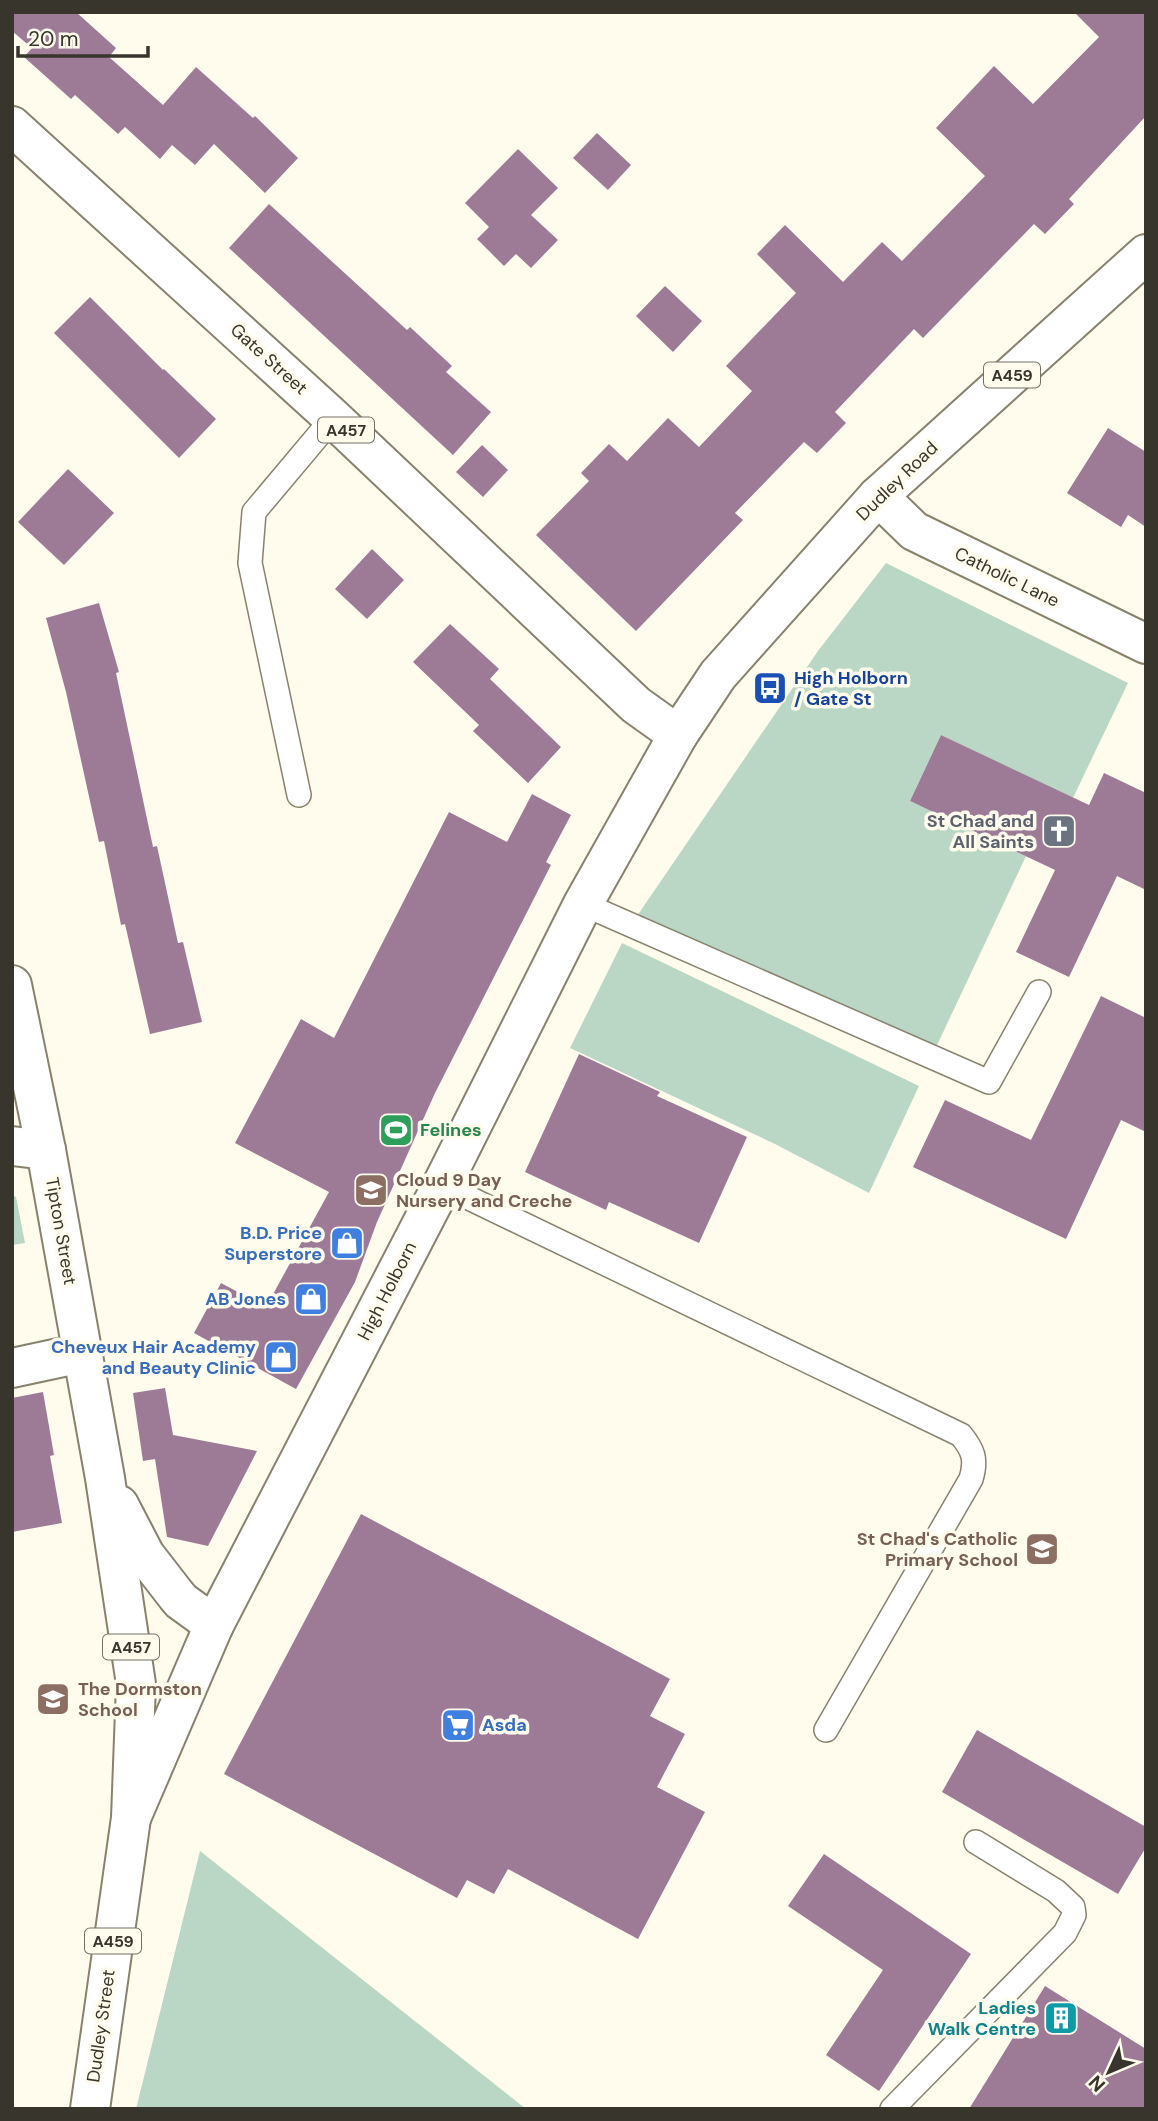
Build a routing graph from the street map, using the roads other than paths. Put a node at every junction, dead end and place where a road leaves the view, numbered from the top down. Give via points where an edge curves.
1 (12, 127) edge
2 (1146, 254) edge
3 (333, 418) junction
4 (878, 496) junction
5 (1146, 644) edge
6 (678, 735) junction
7 (299, 795) dead end
8 (583, 904) junction
9 (12, 985) edge
10 (1039, 992) dead end
11 (29, 1148) edge
12 (442, 1185) junction
13 (82, 1353) junction
14 (12, 1368) edge
15 (105, 1478) junction
16 (214, 1625) junction
17 (826, 1730) dead end
18 (131, 1818) junction
19 (976, 1842) dead end
20 (90, 2109) edge
21 (892, 2109) edge

1 - 3 main road, Gate Street / A457
2 - 4 main road, Dudley Road / A459
3 - 6 main road, Gate Street / A457 via 636,705
3 - 7 lane via 254,512 250,563
4 - 5 main road, Catholic Lane via 914,531
4 - 6 main road, Dudley Road / A459 via 718,675
6 - 8 main road, High Holborn / A459
8 - 10 lane via 989,1082
8 - 12 main road, High Holborn / A459
9 - 11 main road, Tipton Street / A457
11 - 13 main road, Tipton Street / A457
12 - 16 main road, High Holborn / A459
12 - 17 lane via 961,1434 973,1451 971,1479
13 - 14 main road
13 - 15 main road, Tipton Street / A457
15 - 16 main road, Tipton Street / A457 via 145,1555 181,1601
15 - 18 main road, Tipton Street / A457 via 136,1684
16 - 18 main road, High Holborn / A459
18 - 20 main road, Dudley Street / A459
19 - 21 lane via 1056,1891 1074,1915 1065,1933

